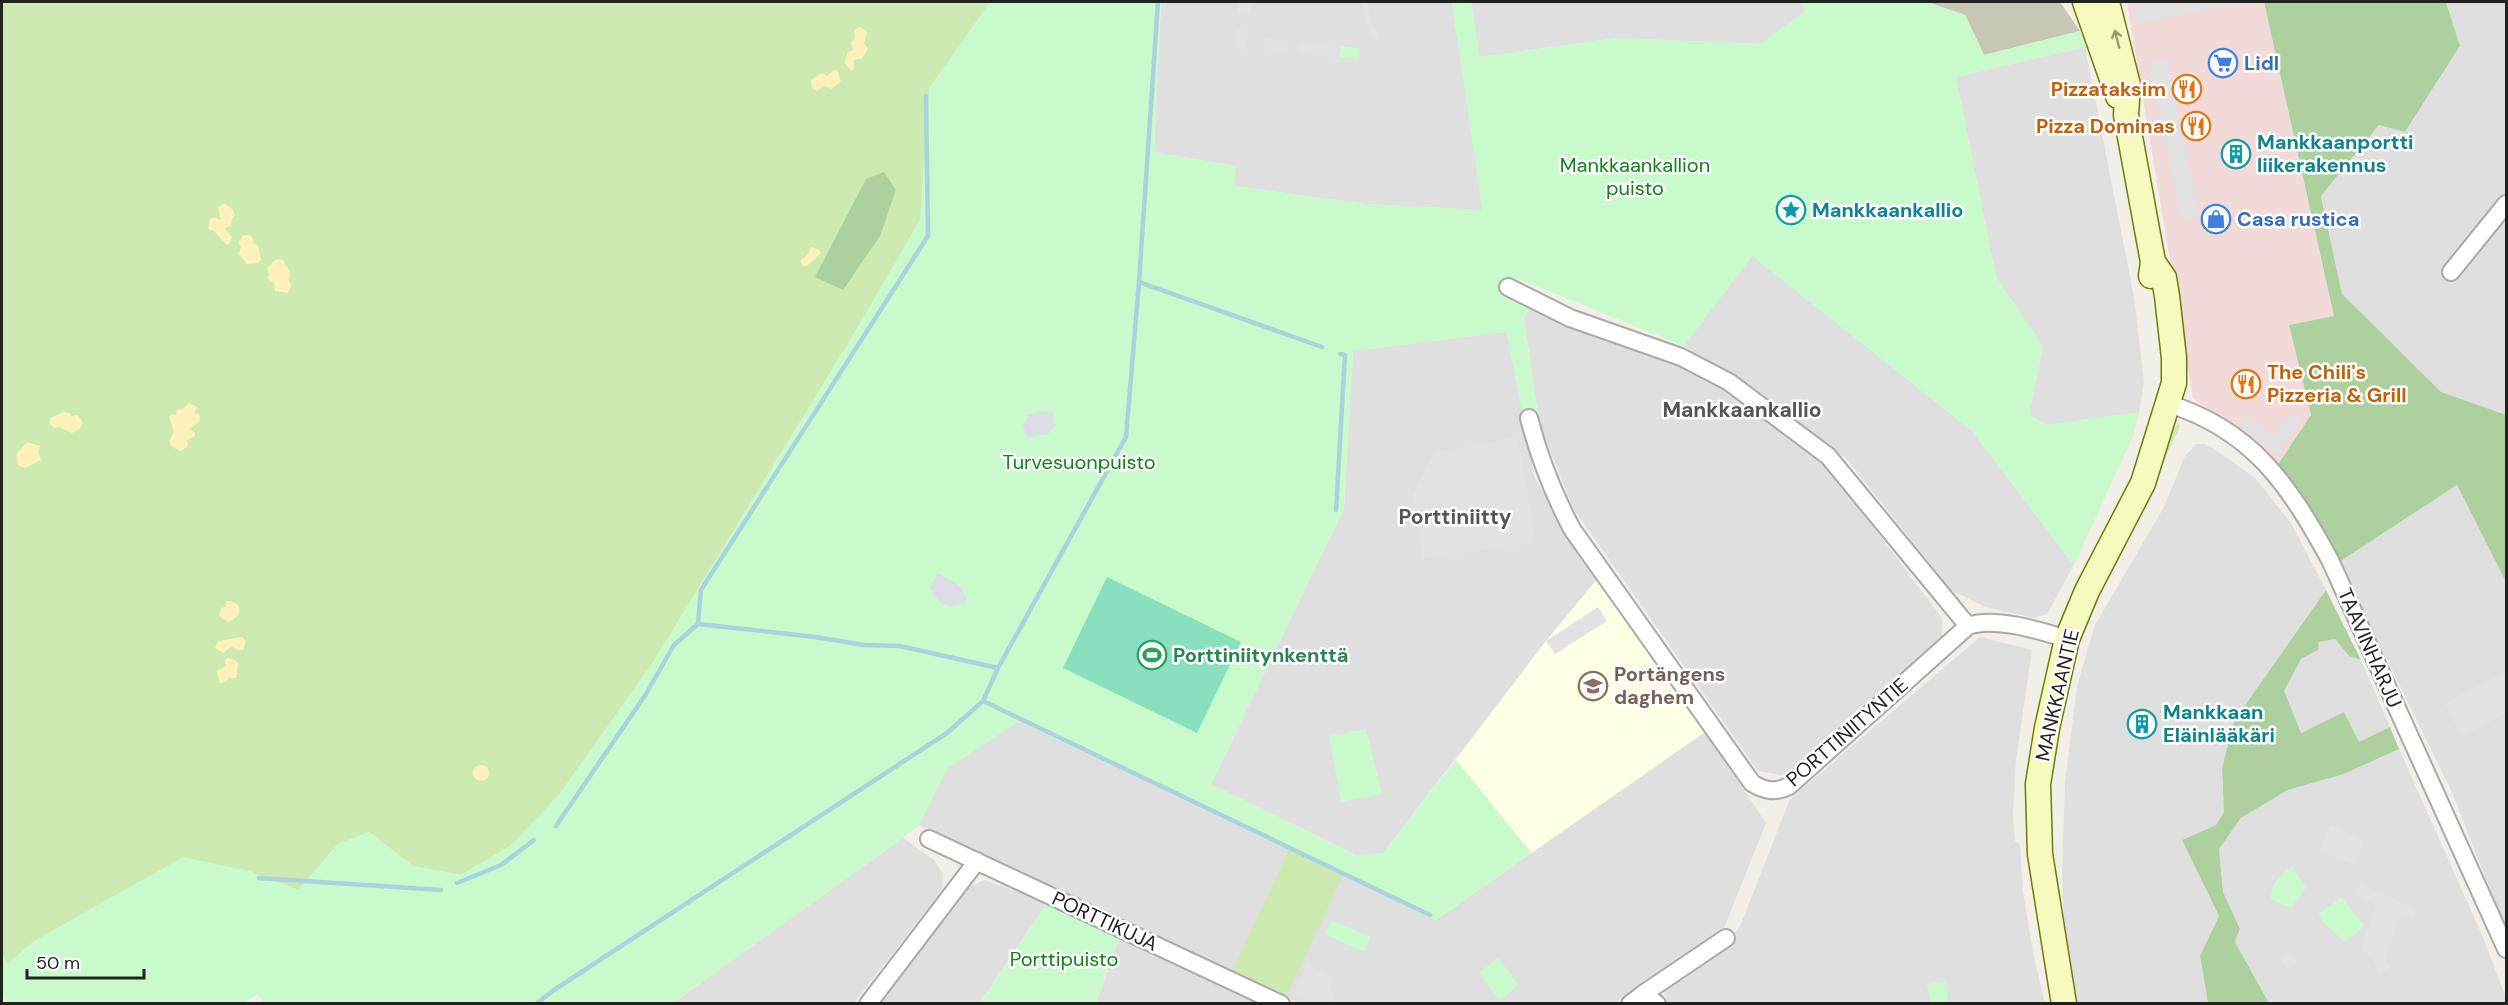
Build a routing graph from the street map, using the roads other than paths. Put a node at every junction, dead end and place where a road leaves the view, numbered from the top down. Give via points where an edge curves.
1 (2085, 2) edge
2 (2107, 2) edge
3 (2125, 109) junction
4 (2506, 204) edge
5 (2451, 272) dead end
6 (1508, 287) dead end
7 (2166, 403) junction
8 (1529, 418) dead end
9 (1968, 626) junction
10 (2067, 639) junction
11 (929, 839) dead end
12 (976, 861) junction
13 (1726, 938) dead end
14 (2506, 950) edge
15 (1643, 1000) edge
16 (868, 1004) edge
17 (1281, 1004) edge
18 (2064, 1004) edge

1 - 3 main road, MANKKAANTIE via 2113,87
3 -> 2 main road, MANKKAANTIE via 2128,85
3 - 7 main road, MANKKAANTIE via 2153,262 2150,280
4 - 5 street
6 - 9 street via 1570,318 1690,362 1747,395 1828,456
7 - 10 main road, MANKKAANTIE via 2143,483
7 - 14 street, TAAVINHARJU via 2202,415 2228,431 2276,473 2306,515 2330,560
8 - 9 street, PORTTINIITYNTIE via 1555,497 1572,529 1752,783 1762,789 1789,786
9 - 10 street via 1988,623
10 - 18 main road, MANKKAANTIE via 2038,784 2040,854
11 - 12 street, PORTTIKUJA
12 - 16 street
12 - 17 street, PORTTIKUJA
13 - 15 street

